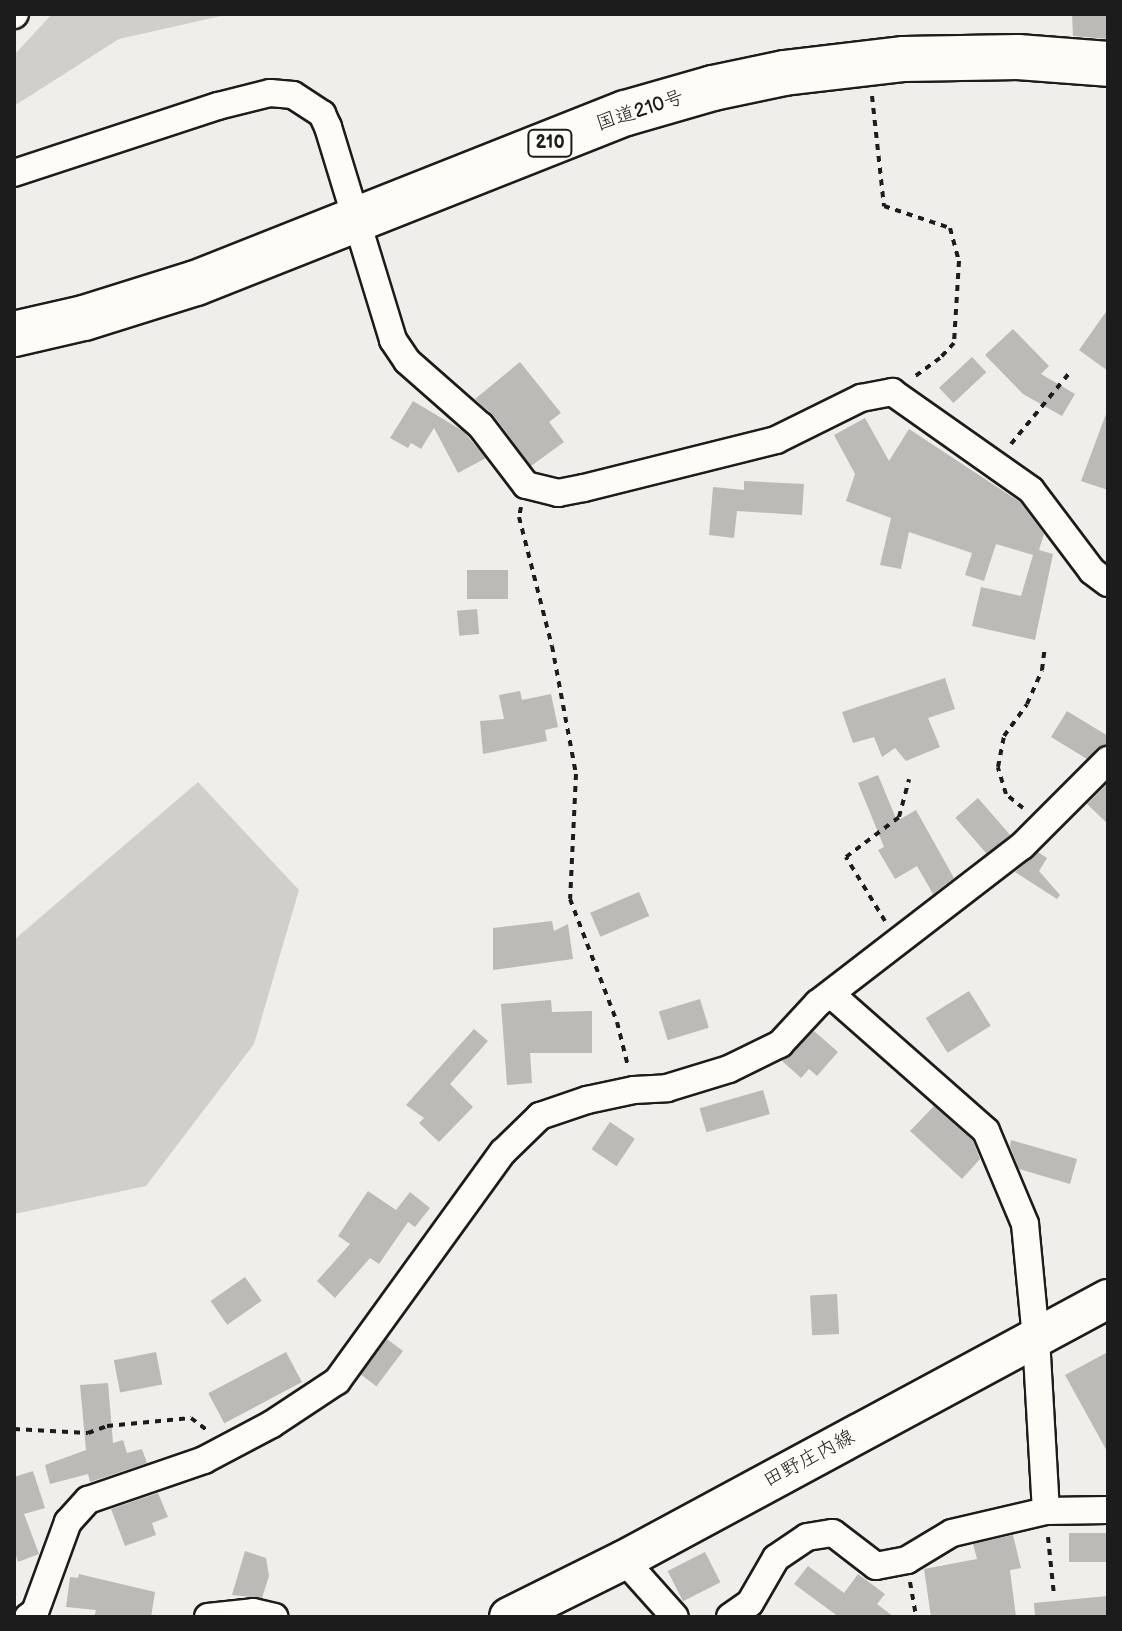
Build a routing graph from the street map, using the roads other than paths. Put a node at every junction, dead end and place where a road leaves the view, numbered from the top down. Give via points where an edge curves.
1 (1108, 64) edge
2 (14, 173) edge
3 (357, 221) junction
4 (14, 334) edge
5 (1108, 583) edge
6 (1108, 760) edge
7 (832, 995) junction
8 (1108, 1299) edge
9 (1036, 1338) junction
10 (1108, 1510) edge
11 (1046, 1511) junction
12 (624, 1560) junction
13 (38, 1615) edge
14 (208, 1617) edge
15 (274, 1617) edge
16 (509, 1617) edge
17 (675, 1617) edge
18 (730, 1617) edge

1 - 3 highway, 国道210号 / 210 via 990,56 868,62 784,73 670,99
2 - 3 street via 218,106 283,93 322,114
3 - 4 highway, 国道210号 / 210 via 167,292
3 - 5 street via 393,340 407,361 481,426 526,485 558,493 776,440 861,398 892,392 1031,490 1092,571
6 - 7 street via 1022,846
7 - 9 street via 986,1131 1025,1224
7 - 13 street via 780,1044 729,1069 540,1116 503,1152 337,1381 204,1460 88,1500 68,1522
8 - 9 main road, 田野庄内線
9 - 11 street
9 - 12 main road, 田野庄内線
10 - 11 street
11 - 18 street via 952,1533 907,1560 876,1566 833,1533 807,1537 776,1558 750,1603
12 - 16 main road, 田野庄内線
12 - 17 street
14 - 15 street via 253,1612

